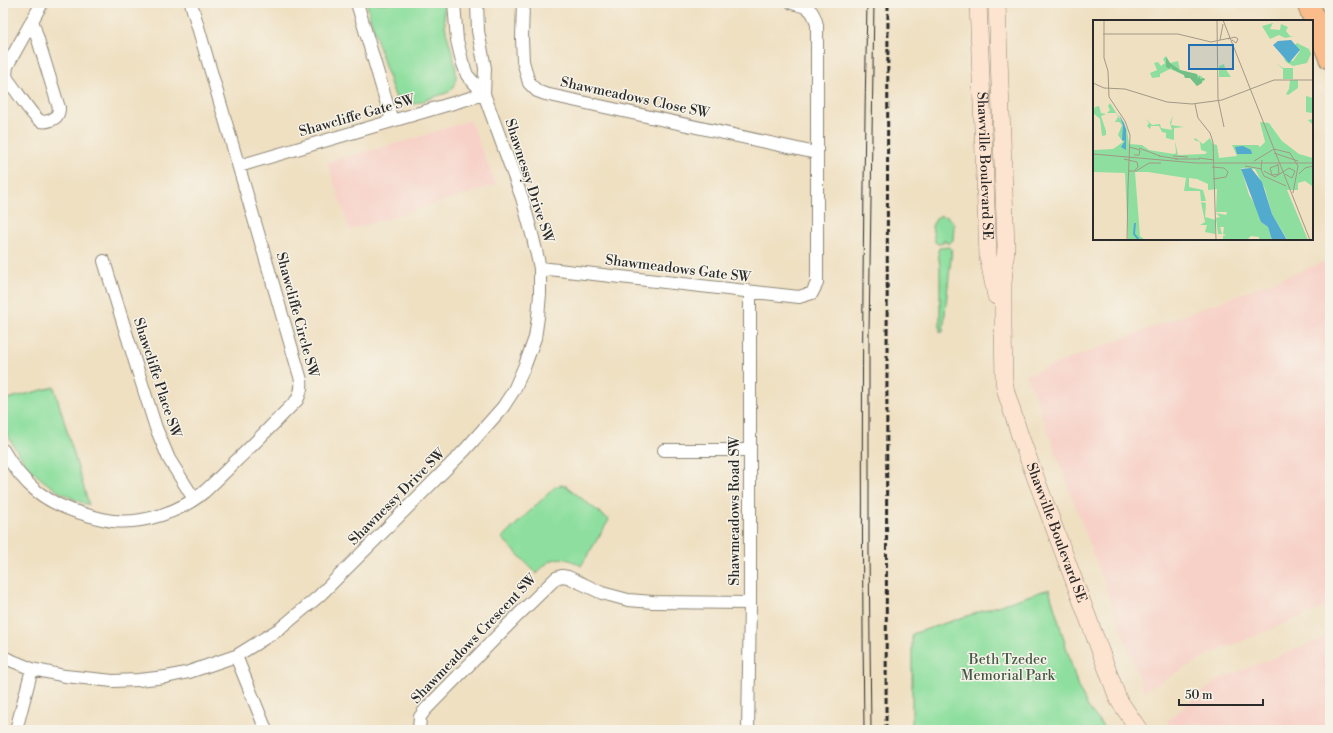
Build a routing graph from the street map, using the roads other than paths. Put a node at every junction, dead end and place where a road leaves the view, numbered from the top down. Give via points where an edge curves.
1 (42, 3) edge
2 (191, 3) edge
3 (357, 3) edge
4 (454, 3) edge
5 (476, 3) edge
6 (523, 3) edge
7 (792, 3) edge
8 (978, 3) edge
9 (997, 3) edge
10 (1308, 3) edge
11 (32, 20) junction
12 (1330, 58) edge
13 (484, 94) junction
14 (392, 121) junction
15 (816, 153) junction
16 (240, 166) junction
17 (104, 261) dead end
18 (540, 268) junction
19 (750, 292) junction
20 (1003, 327) junction
21 (3, 450) edge
22 (664, 450) dead end
23 (750, 450) junction
24 (194, 499) junction
25 (750, 603) junction
26 (236, 656) junction
27 (3, 657) edge
28 (32, 669) junction
29 (16, 730) edge
30 (266, 730) edge
31 (419, 730) edge
32 (748, 730) edge
33 (1140, 730) edge

1 - 11 street
2 - 16 street, Shawcliffe Circle SW
3 - 14 street
4 - 13 street, Shawnessy Drive SW via 457,40 462,61 467,75
5 - 13 street, Shawnessy Drive SW via 485,68
6 - 15 street, Shawmeadows Close SW via 523,61 529,83 537,91
7 - 15 street via 809,8 818,25
8 - 20 street, Shawville Boulevard SE via 988,256
9 - 20 street, Shawville Boulevard SE via 1006,247
10 - 12 highway
11 - 11 street via 7,66 6,75 34,116 47,122 55,118 60,108
13 - 14 street, Shawcliffe Gate SW
13 - 18 street, Shawnessy Drive SW via 522,198
14 - 16 street, Shawcliffe Gate SW
15 - 19 street, Shawmeadows Gate SW via 817,283 812,293 799,298
16 - 24 street, Shawcliffe Circle SW via 301,380 301,391 297,400 216,481
17 - 24 street, Shawcliffe Place SW via 156,428 169,459
18 - 19 street, Shawmeadows Gate SW
18 - 26 street, Shawnessy Drive SW via 535,338 514,390 503,407 465,450 319,596 281,628
19 - 23 street, Shawmeadows Road SW
20 - 33 street, Shawville Boulevard SE via 1004,381 1012,413 1118,699
21 - 24 street, Shawcliffe Circle SW via 30,487 53,503 76,512 113,521 132,521 170,512
22 - 23 street
23 - 25 street, Shawmeadows Road SW
25 - 31 street, Shawmeadows Crescent SW via 628,600 602,593 568,577 556,578 425,710 420,717
25 - 32 street, Shawmeadows Road SW
26 - 28 street, Shawnessy Drive SW via 190,672 138,680 87,680
26 - 30 street
27 - 28 street, Shawnessy Drive SW
28 - 29 street

